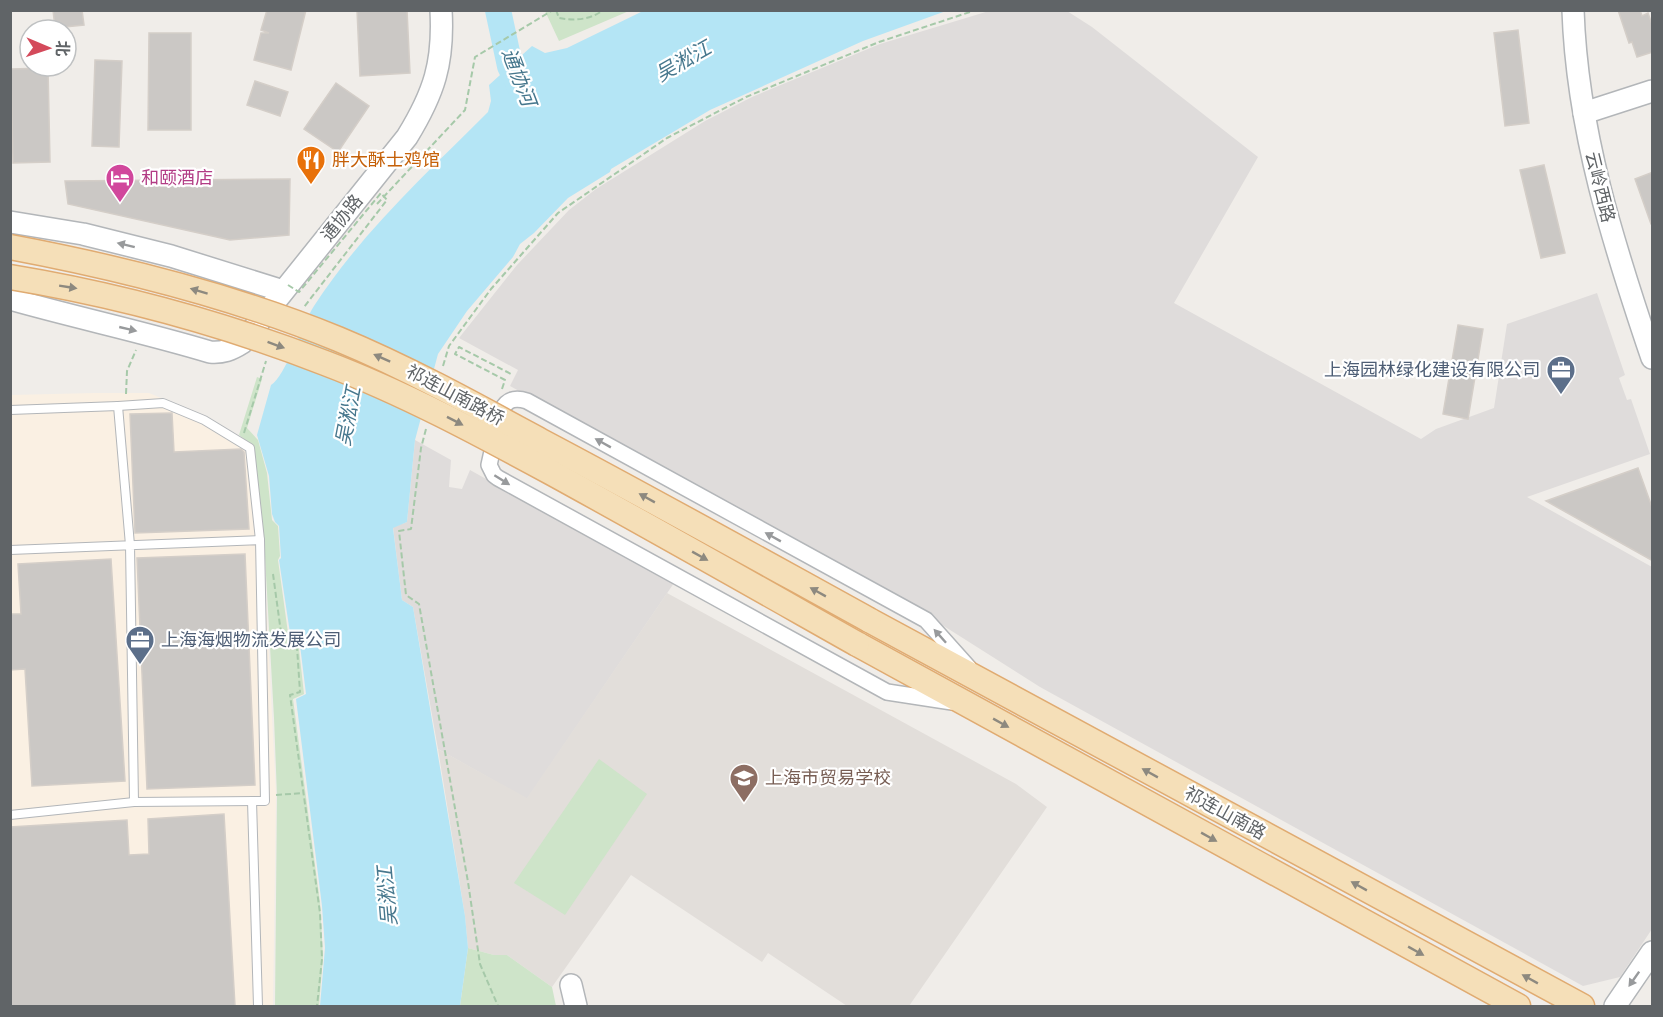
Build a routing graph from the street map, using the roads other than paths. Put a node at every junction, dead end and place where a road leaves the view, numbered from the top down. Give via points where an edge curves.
1 (441, 10) edge
2 (1573, 10) edge
3 (1653, 91) edge
4 (1584, 113) junction
5 (10, 222) edge
6 (10, 247) edge
7 (10, 277) edge
8 (286, 288) junction
9 (10, 299) edge
10 (1653, 358) edge
11 (121, 405) junction
12 (10, 410) edge
13 (260, 540) junction
14 (130, 545) junction
15 (10, 550) edge
16 (869, 620) joint
17 (857, 644) joint
18 (979, 680) junction
19 (967, 704) junction
20 (252, 801) junction
21 (134, 802) junction
22 (10, 816) edge
23 (1653, 952) edge
24 (571, 985) dead end
25 (258, 1006) edge
26 (576, 1006) edge
27 (1518, 1006) edge
28 (1582, 1006) edge
29 (1615, 1006) edge

1 - 8 street, 通协路 via 440,61 423,111 407,137
2 - 4 street, 云岭西路
3 - 4 street
4 - 10 street, 云岭西路 via 1618,259
8 -> 5 street via 83,234
16 -> 6 main road, 祁连山南路桥, bridge via 494,415 337,338 160,279
7 -> 17 main road, 祁连山南路桥, bridge via 154,307 327,363 465,426
9 -> 8 street, 通协路 via 219,352 242,343
11 - 12 lane
11 - 13 lane via 163,403 204,420 250,448
11 - 14 lane
13 - 14 lane
13 - 20 lane via 265,801
14 - 15 lane
14 - 21 lane
16 - 18 main road, 祁连山南路
17 - 19 main road, 祁连山南路
18 -> 19 street via 926,620 527,401 511,400 504,404 489,465 498,478 887,692
28 -> 18 main road, 祁连山南路
19 -> 27 main road, 祁连山南路
20 - 21 lane
20 - 25 lane
21 - 22 lane
23 -> 29 street
24 - 26 street

